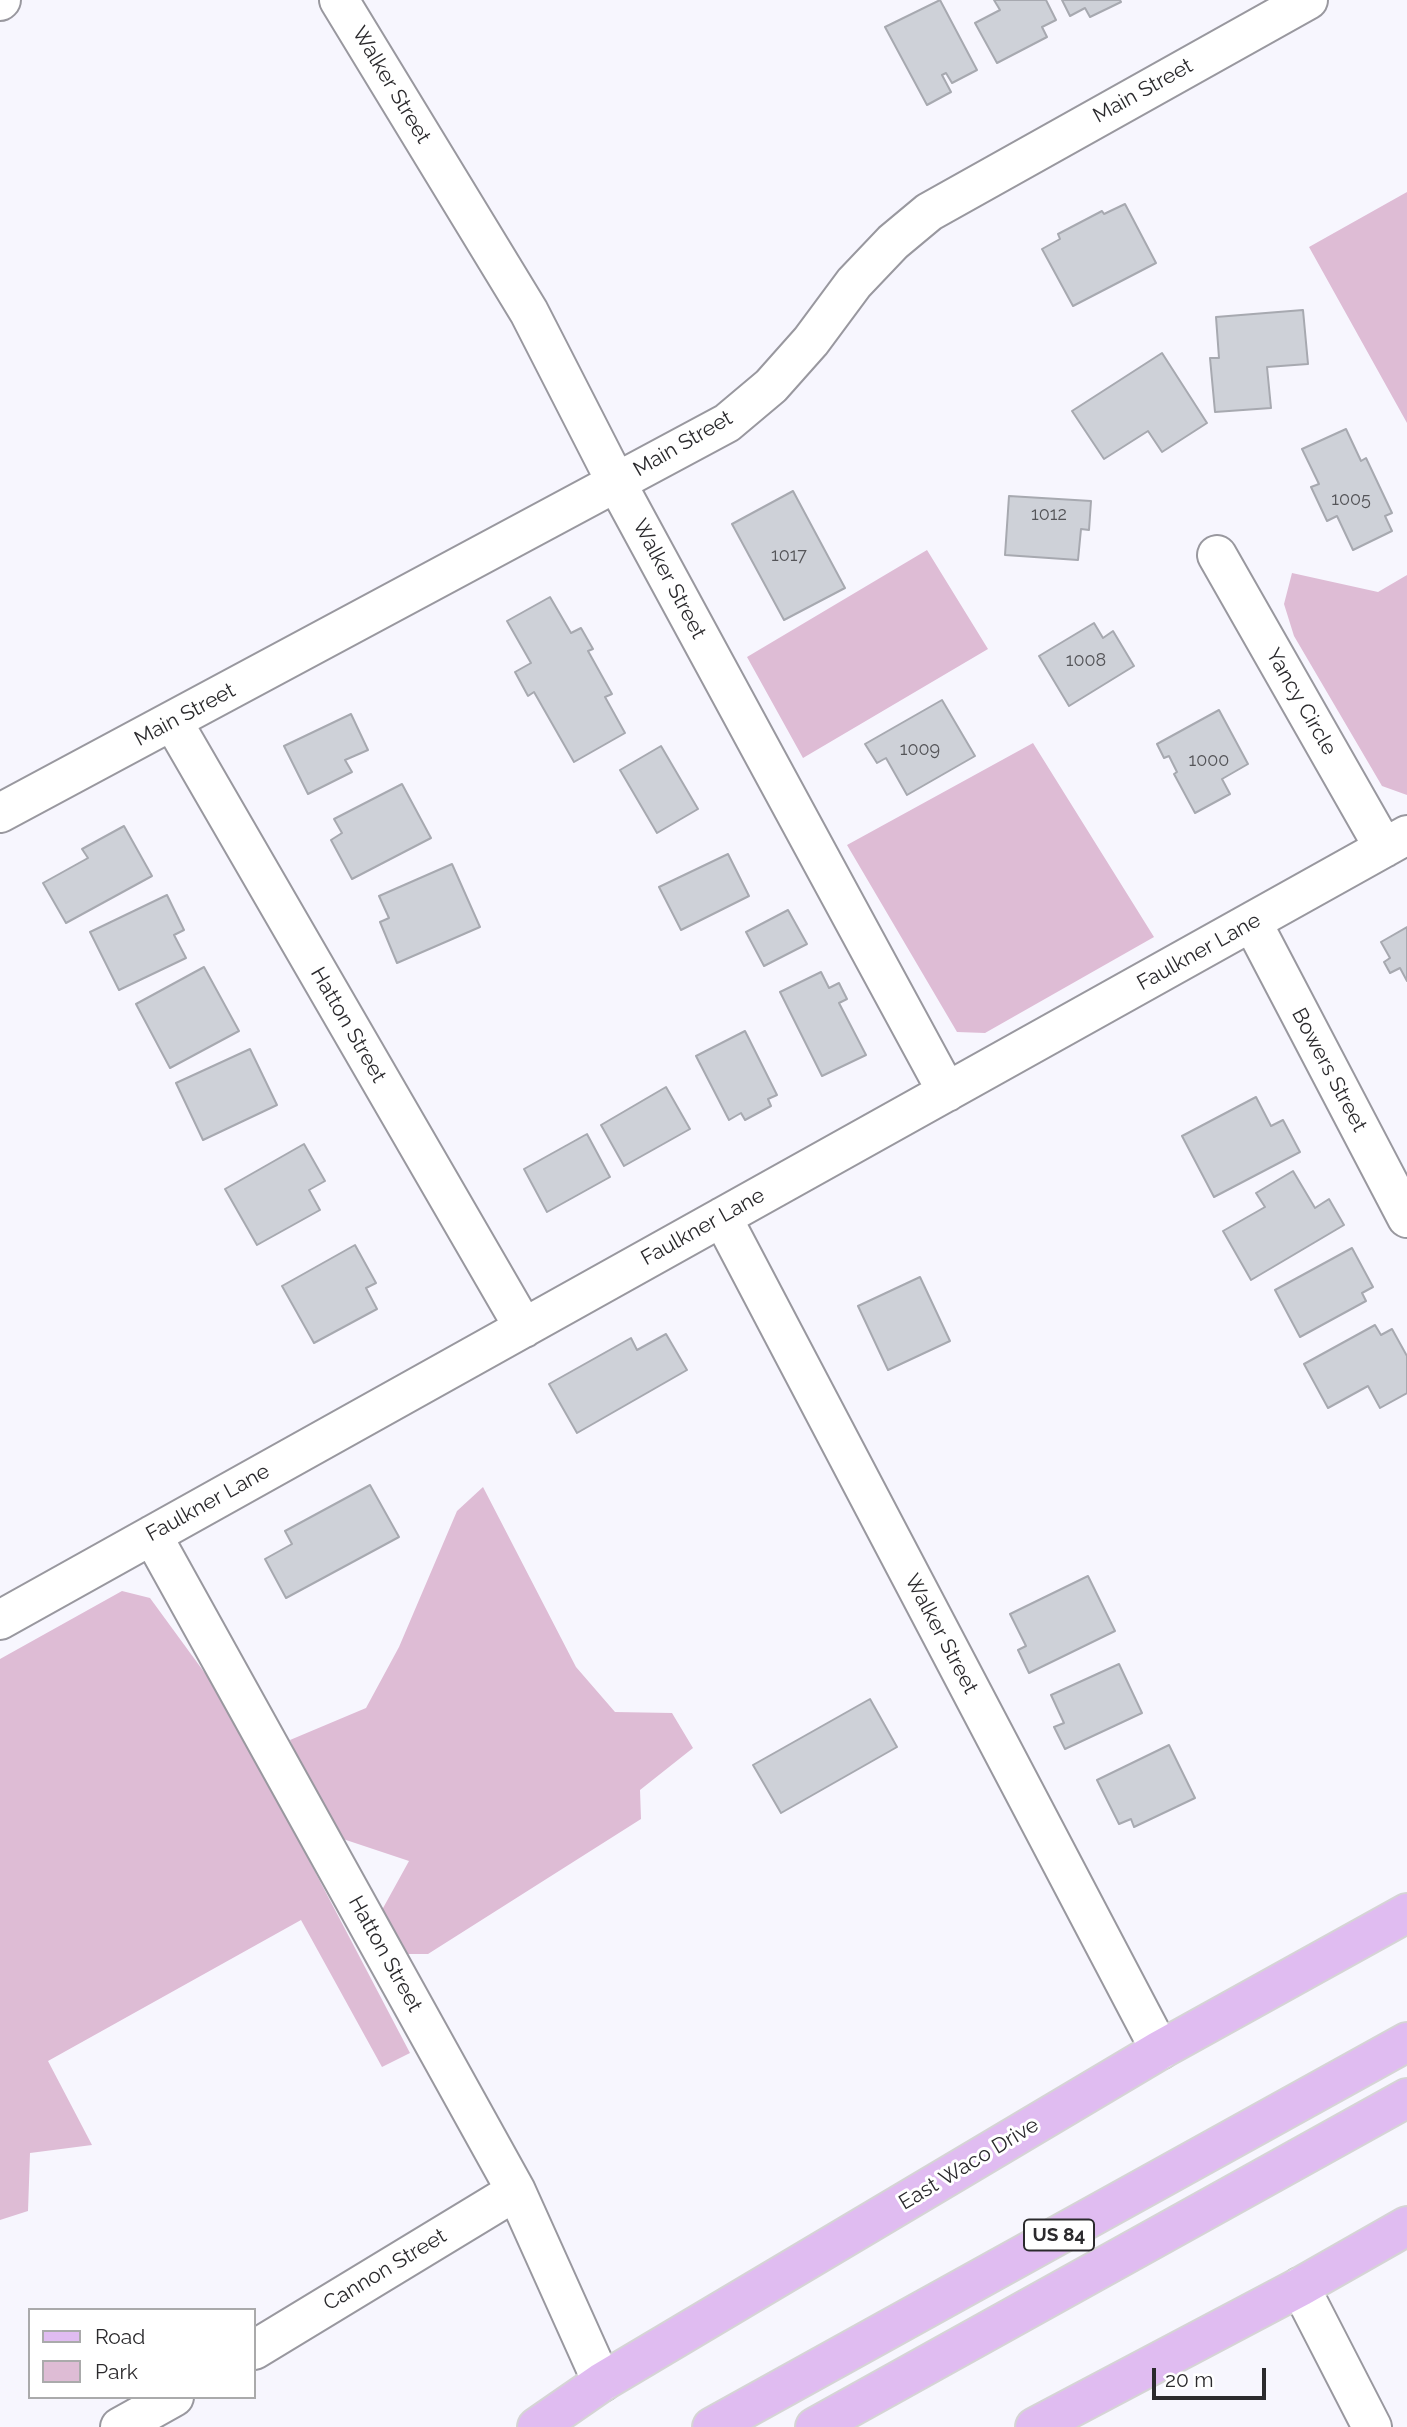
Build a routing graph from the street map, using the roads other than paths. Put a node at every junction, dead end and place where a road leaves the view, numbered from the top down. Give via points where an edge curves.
1 (339, 0) edge
2 (1308, 0) edge
3 (617, 482) junction
4 (1217, 555) dead end
5 (173, 722) junction
6 (0, 813) edge
7 (1396, 842) edge
8 (1252, 922) junction
9 (947, 1092) junction
10 (722, 1217) junction
11 (1407, 1218) edge
12 (524, 1328) junction
13 (152, 1535) junction
14 (0, 1620) edge
15 (1407, 1913) edge
16 (1407, 2042) edge
17 (1160, 2050) junction
18 (1407, 2098) edge
19 (516, 2190) junction
20 (1407, 2226) edge
21 (1300, 2287) junction
22 (256, 2349) edge
23 (602, 2382) junction
24 (170, 2399) edge
25 (120, 2427) edge
26 (537, 2427) edge
27 (712, 2427) edge
28 (815, 2427) edge
29 (1035, 2427) edge
30 (1372, 2427) edge

1 - 3 street, Walker Street via 529,312
2 - 3 street, Main Street via 929,212 892,242 854,283 771,386 727,423
3 - 5 street, Main Street
3 - 9 street, Walker Street
4 - 7 street, Yancy Circle
5 - 6 street, Main Street
5 - 12 street, Hatton Street
7 - 8 street, Faulkner Lane
8 - 9 street, Faulkner Lane
8 - 11 street, Bowers Street
9 - 10 street, Faulkner Lane
10 - 12 street, Faulkner Lane
10 - 17 street, Walker Street
12 - 13 street, Faulkner Lane
13 - 14 street, Faulkner Lane
13 - 19 street, Hatton Street
15 - 17 main road, East Waco Drive
16 - 27 main road, US 84
17 - 23 main road, East Waco Drive
18 - 28 main road, US 84
19 - 22 street, Cannon Street
19 - 23 street, Hatton Street
20 - 21 main road
21 - 29 main road
21 - 30 street
23 - 26 main road, East Waco Drive
24 - 25 street

